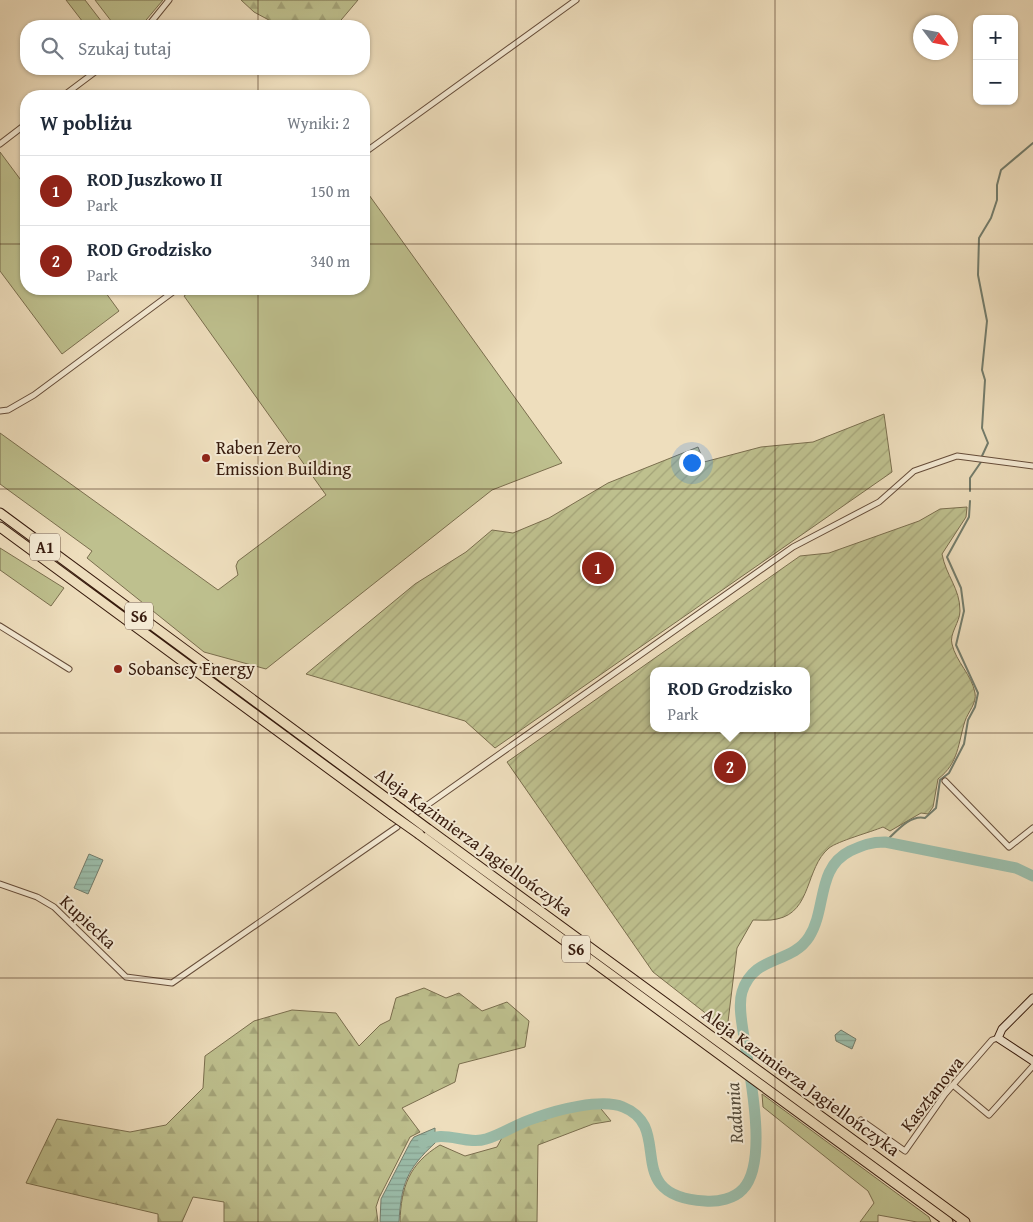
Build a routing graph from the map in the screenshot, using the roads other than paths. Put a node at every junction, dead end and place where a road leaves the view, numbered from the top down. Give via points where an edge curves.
1 (169, 0) edge
2 (576, 0) edge
3 (153, 20) edge
4 (90, 75) edge
5 (71, 90) edge
6 (20, 129) edge
7 (0, 144) edge
8 (370, 150) edge
9 (169, 295) edge
10 (0, 411) edge
11 (1033, 466) edge
12 (0, 513) edge
13 (0, 527) edge
14 (86, 577) joint
15 (80, 586) joint
16 (0, 626) edge
17 (69, 669) dead end
18 (945, 781) dead end
19 (416, 813) dead end
20 (397, 826) dead end
21 (1033, 828) edge
22 (0, 884) edge
23 (1033, 998) edge
24 (998, 1038) junction
25 (1033, 1061) edge
26 (1033, 1066) edge
27 (953, 1086) junction
28 (860, 1120) dead end
29 (884, 1170) junction
30 (897, 1179) junction
31 (948, 1222) edge
32 (965, 1222) edge

1 - 3 street
2 - 8 street
4 - 5 street
6 - 7 street
9 - 10 street via 34,395 8,410
11 - 19 street via 957,456 914,471 879,502 793,547
12 - 14 highway, A1
13 - 15 highway, A1
14 - 29 highway, Aleja Kazimierza Jagiellończyka / S6, bridge via 767,1077
15 - 29 highway, Aleja Kazimierza Jagiellończyka / S6, bridge via 764,1087
16 - 17 street
18 - 21 street via 1009,846
20 - 22 street, Kupiecka via 172,982 126,977 59,911 37,897
23 - 24 street via 1002,1029
24 - 25 street
24 - 27 street, Kasztanowa via 992,1040
26 - 27 street via 989,1115
27 - 28 street, Kasztanowa via 905,1151
29 - 30 highway, Aleja Kazimierza Jagiellończyka / S6
30 - 31 highway, Aleja Kazimierza Jagiellończyka / S6
30 - 32 highway, Aleja Kazimierza Jagiellończyka / S6

